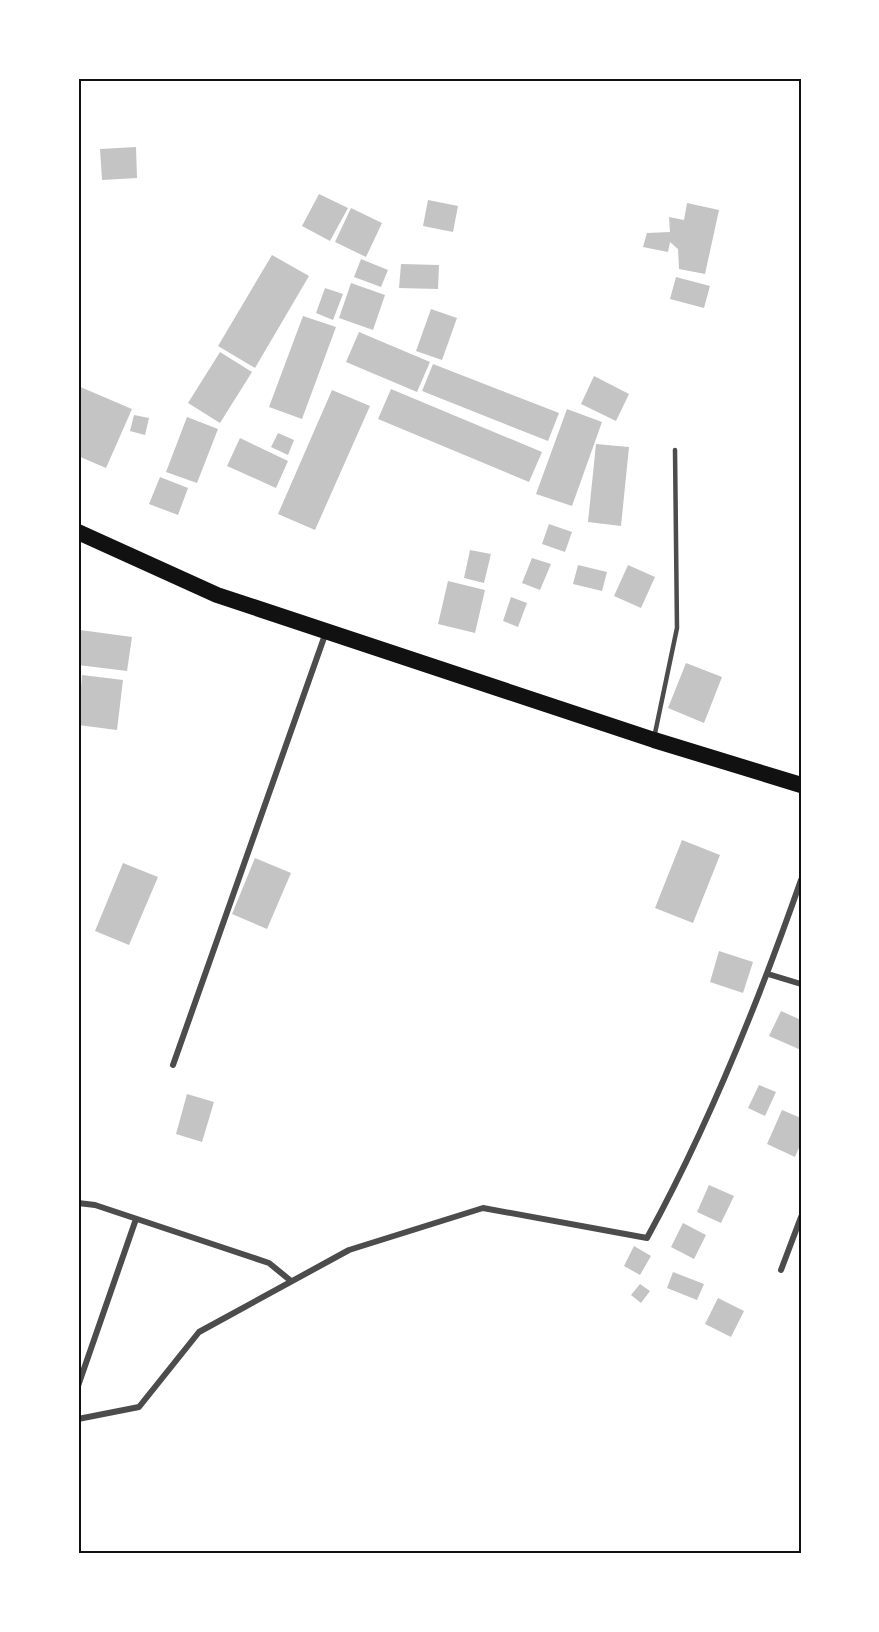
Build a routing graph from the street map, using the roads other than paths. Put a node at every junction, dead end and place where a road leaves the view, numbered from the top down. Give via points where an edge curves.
1 (675, 450) dead end
2 (78, 531) edge
3 (327, 632) junction
4 (654, 740) junction
5 (801, 785) edge
6 (801, 880) edge
7 (768, 974) junction
8 (801, 984) edge
9 (173, 1065) dead end
10 (78, 1203) edge
11 (801, 1217) edge
12 (136, 1219) junction
13 (782, 1270) dead end
14 (291, 1281) junction
15 (78, 1386) edge
16 (78, 1419) edge

1 - 4 lane via 676,628
2 - 3 highway via 217,595
3 - 4 highway
3 - 9 street
4 - 5 highway
6 - 7 street
7 - 8 street
7 - 14 street via 683,1170 647,1238 483,1208 349,1250
10 - 12 street
11 - 13 street
12 - 14 street via 269,1263
12 - 15 street
14 - 16 street via 199,1332 139,1407

